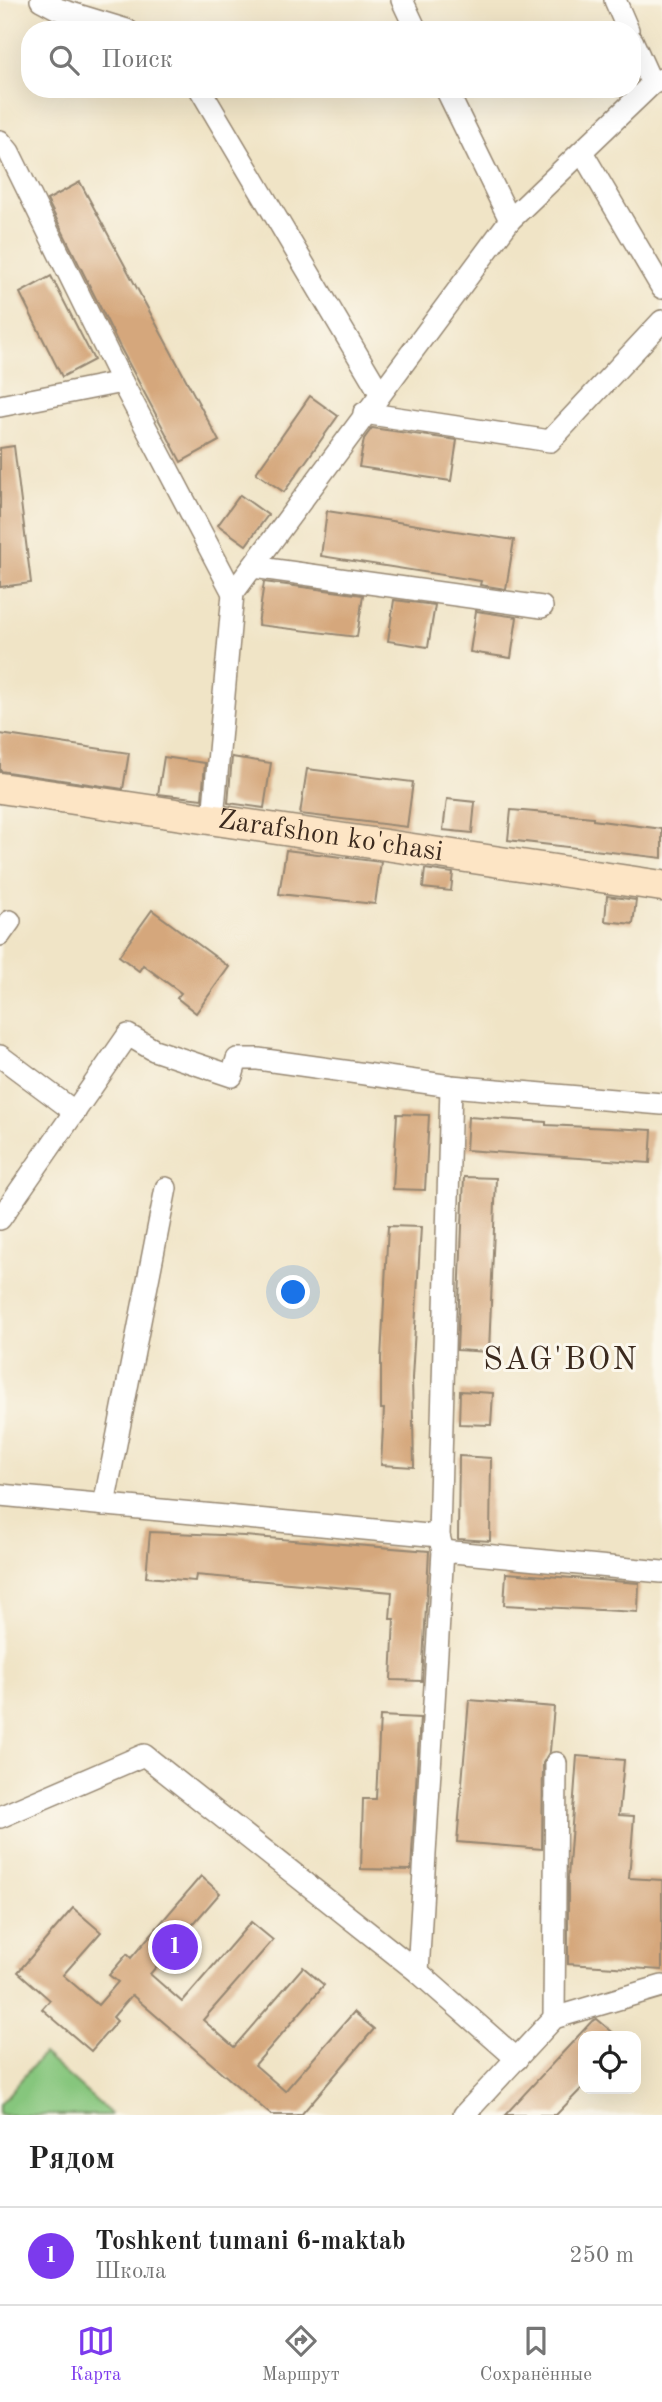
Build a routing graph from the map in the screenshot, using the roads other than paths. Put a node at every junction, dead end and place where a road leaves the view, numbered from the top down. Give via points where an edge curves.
1 (41, 0) edge
2 (402, 0) edge
3 (615, 0) edge
4 (97, 21) edge
5 (412, 21) edge
6 (624, 21) edge
7 (641, 55) edge
8 (657, 81) edge
9 (641, 96) edge
10 (205, 98) edge
11 (450, 98) edge
12 (639, 98) edge
13 (0, 141) edge
14 (582, 152) junction
15 (510, 220) junction
16 (662, 288) edge
17 (662, 321) edge
18 (122, 382) junction
19 (380, 393) junction
20 (0, 405) edge
21 (364, 414) junction
22 (253, 566) junction
23 (233, 593) junction
24 (542, 607) dead end
25 (0, 788) edge
26 (212, 819) junction
27 (662, 886) edge
28 (0, 1056) edge
29 (451, 1086) junction
30 (662, 1104) edge
31 (75, 1112) junction
32 (166, 1188) dead end
33 (0, 1219) edge
34 (0, 1495) edge
35 (104, 1505) junction
36 (441, 1544) junction
37 (662, 1572) edge
38 (556, 1763) dead end
39 (0, 1817) edge
40 (418, 1972) junction
41 (662, 1986) edge
42 (554, 2018) junction
43 (517, 2060) junction
44 (464, 2115) edge

1 - 4 street
2 - 5 street
3 - 6 street
7 - 8 street
8 - 9 street
10 - 19 street
11 - 15 street
12 - 14 street
13 - 18 street
14 - 15 street
14 - 16 street
15 - 19 street
17 - 21 street via 550,441
18 - 20 street
18 - 23 street
19 - 21 street
21 - 22 street
22 - 23 street
22 - 24 street
23 - 26 street
25 - 26 street, Zarafshon ko'chasi
26 - 27 street, Zarafshon ko'chasi
28 - 31 street
29 - 30 street
29 - 31 street via 258,1059 237,1059 232,1076 154,1050 128,1035
29 - 36 street
31 - 33 street
32 - 35 street
34 - 35 street
35 - 36 street
36 - 37 street
36 - 40 street
38 - 42 street
39 - 40 street via 144,1755
40 - 43 street
41 - 42 street
42 - 43 street
43 - 44 street

